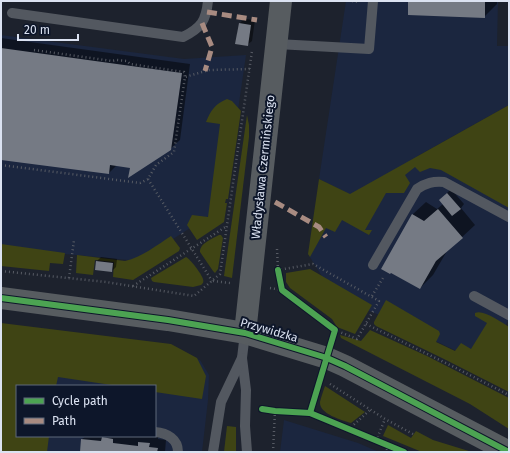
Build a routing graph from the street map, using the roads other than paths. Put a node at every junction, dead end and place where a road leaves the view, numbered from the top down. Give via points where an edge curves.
1 (208, 1) edge
2 (281, 1) edge
3 (373, 1) edge
4 (12, 13) dead end
5 (277, 44) junction
6 (509, 217) edge
7 (373, 264) dead end
8 (474, 296) dead end
9 (1, 298) edge
10 (509, 315) edge
11 (245, 333) junction
12 (242, 358) junction
13 (156, 432) edge
14 (178, 452) edge
15 (213, 452) edge
16 (247, 452) edge
17 (509, 452) edge

1 - 4 lane via 207,14 202,24 183,37
2 - 5 street, Władysława Czermińskiego
3 - 5 lane via 369,50
5 - 11 street, Władysława Czermińskiego
6 - 7 lane via 444,182 433,181 424,184 417,189
8 - 10 lane
9 - 11 street, Przywidzka
11 - 12 lane
11 - 17 street, Przywidzka via 345,366
12 - 15 lane via 221,402
12 - 16 lane via 246,390
13 - 14 lane via 173,439

